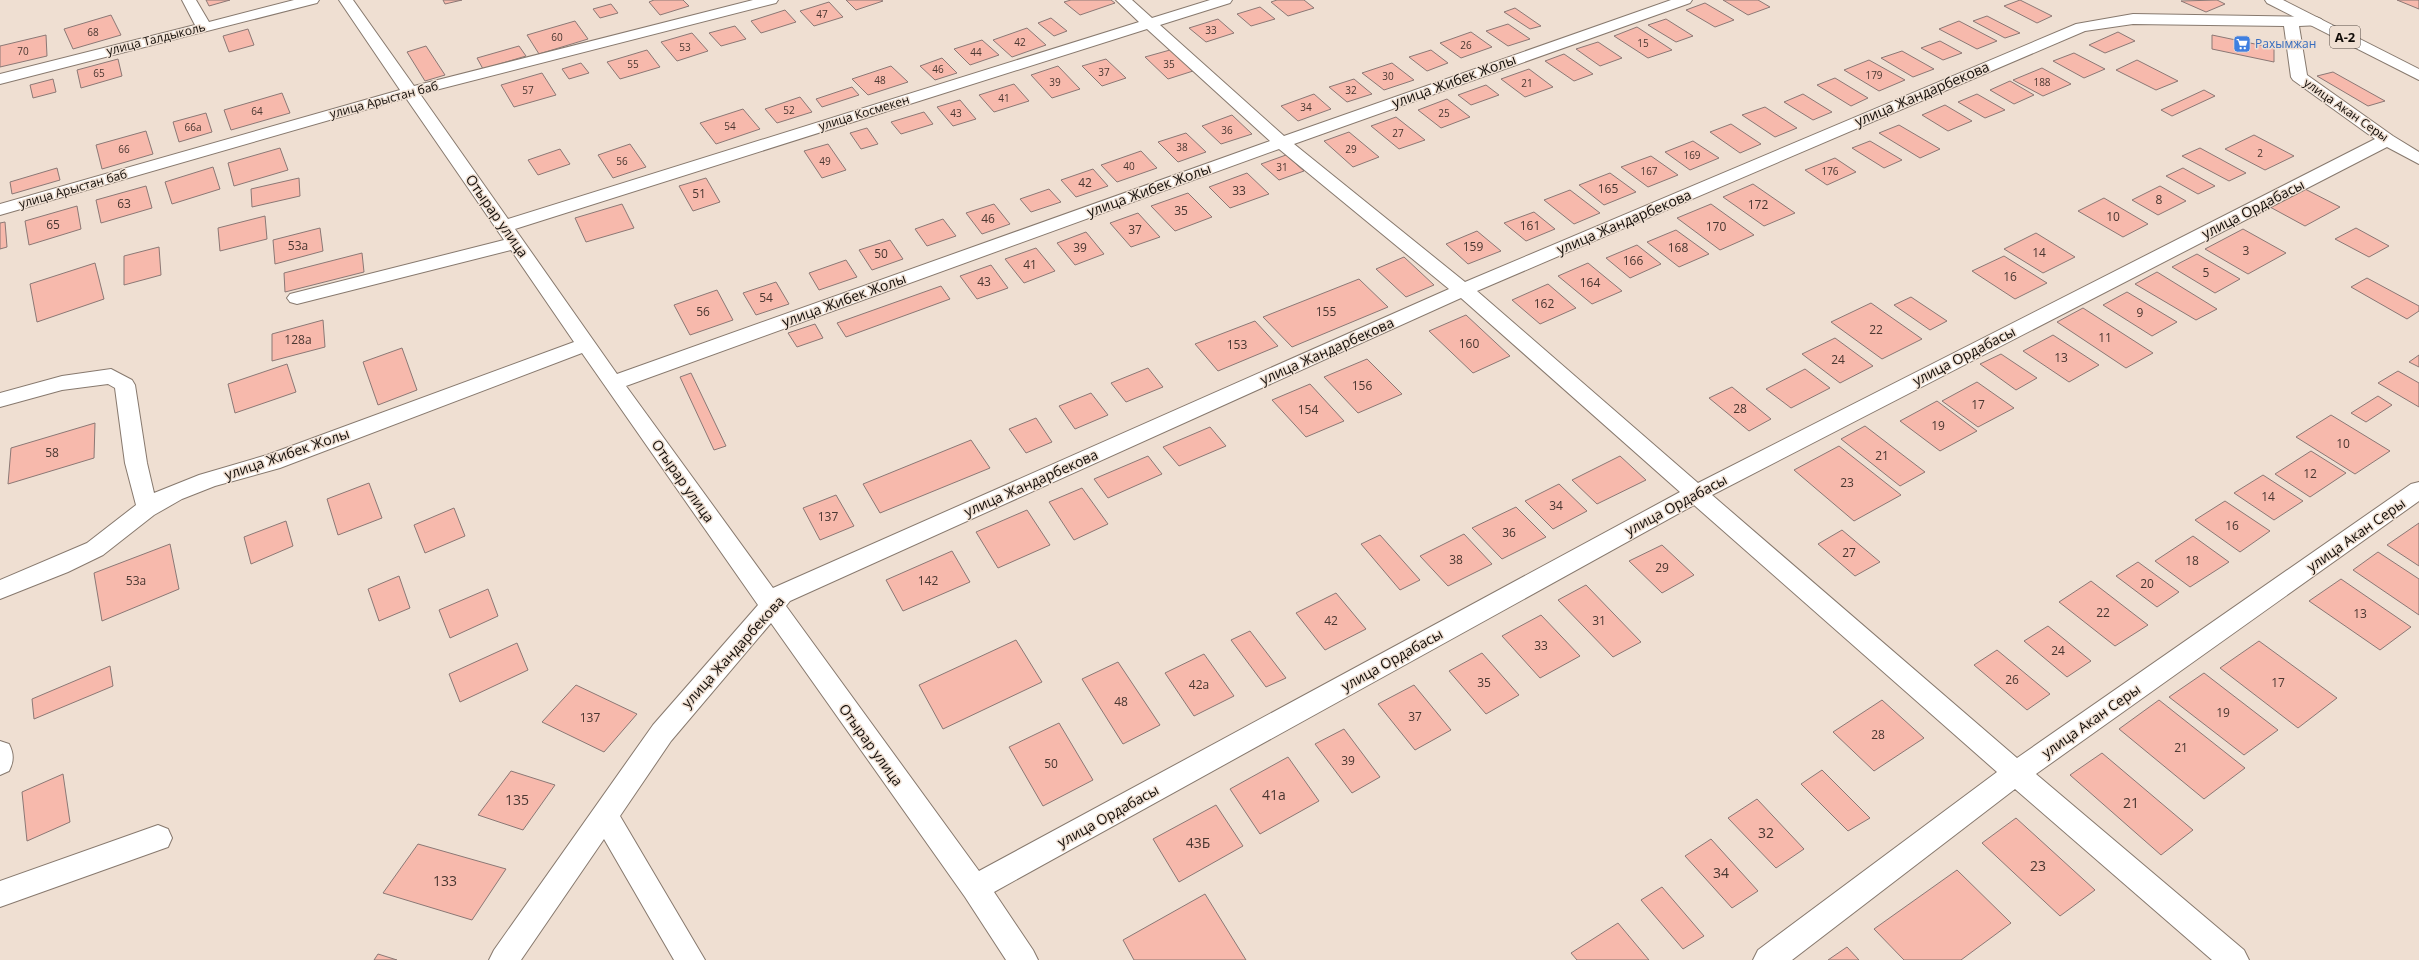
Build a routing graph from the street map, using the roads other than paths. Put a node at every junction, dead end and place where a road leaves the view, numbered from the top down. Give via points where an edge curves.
1 (189, 0) edge
2 (312, 0) edge
3 (346, 0) edge
4 (771, 0) edge
5 (1123, 0) edge
6 (1225, 0) edge
7 (2272, 0) edge
8 (1677, 1) edge
9 (2316, 22) junction
10 (2291, 23) junction
11 (1149, 24) junction
12 (204, 27) junction
13 (2419, 75) edge
14 (0, 79) edge
15 (410, 92) junction
16 (2387, 140) junction
17 (1282, 143) junction
18 (2419, 159) edge
19 (0, 210) edge
20 (510, 235) junction
21 (1463, 290) junction
22 (297, 298) dead end
23 (587, 344) junction
24 (613, 383) junction
25 (0, 400) edge
26 (2419, 490) edge
27 (1697, 493) junction
28 (148, 508) junction
29 (0, 590) edge
30 (771, 606) junction
31 (0, 752) edge
32 (0, 763) edge
33 (2016, 773) junction
34 (604, 815) junction
35 (158, 838) dead end
36 (975, 888) junction
37 (0, 894) edge
38 (504, 960) edge
39 (690, 960) edge
40 (1023, 960) edge
41 (1768, 960) edge
42 (2234, 960) edge

1 - 12 main road
2 - 12 main road, улица Талдыколь
3 - 15 main road, Отырар улица
4 - 15 main road, улица Арыстан баб
5 - 11 main road
6 - 11 main road, улица Космекен
7 - 9 main road, A-2
8 - 17 main road, улица Жибек Жолы
9 - 10 main road, улица Жандарбекова
9 - 13 main road, A-2
10 - 16 main road, улица Акан Серы via 2299,77
10 - 21 main road, улица Жандарбекова via 2133,19 2081,27
11 - 17 main road
11 - 20 main road, улица Космекен
12 - 14 main road, улица Талдыколь
15 - 19 main road, улица Арыстан баб
15 - 20 main road, Отырар улица
16 - 18 main road, улица Акан Серы
16 - 27 main road, улица Ордабасы
17 - 21 main road
17 - 24 main road, улица Жибек Жолы
20 - 22 main road, улица Космекен
20 - 23 main road, Отырар улица
21 - 27 main road
21 - 30 main road, улица Жандарбекова via 782,594
23 - 24 main road, Отырар улица
23 - 28 main road, улица Жибек Жолы via 272,462 195,486
24 - 30 main road, Отырар улица
25 - 28 main road via 62,383 111,376 126,385 137,468 142,494
26 - 33 main road, улица Акан Серы
27 - 33 main road
27 - 36 main road, улица Ордабасы
28 - 29 main road, улица Жибек Жолы via 115,536 94,549
30 - 34 main road, улица Жандарбекова via 662,732
30 - 36 main road, Отырар улица
31 - 32 main road
33 - 41 main road, улица Акан Серы
33 - 42 main road
34 - 38 main road, улица Жандарбекова
34 - 39 main road
35 - 37 main road
36 - 40 main road, Отырар улица

